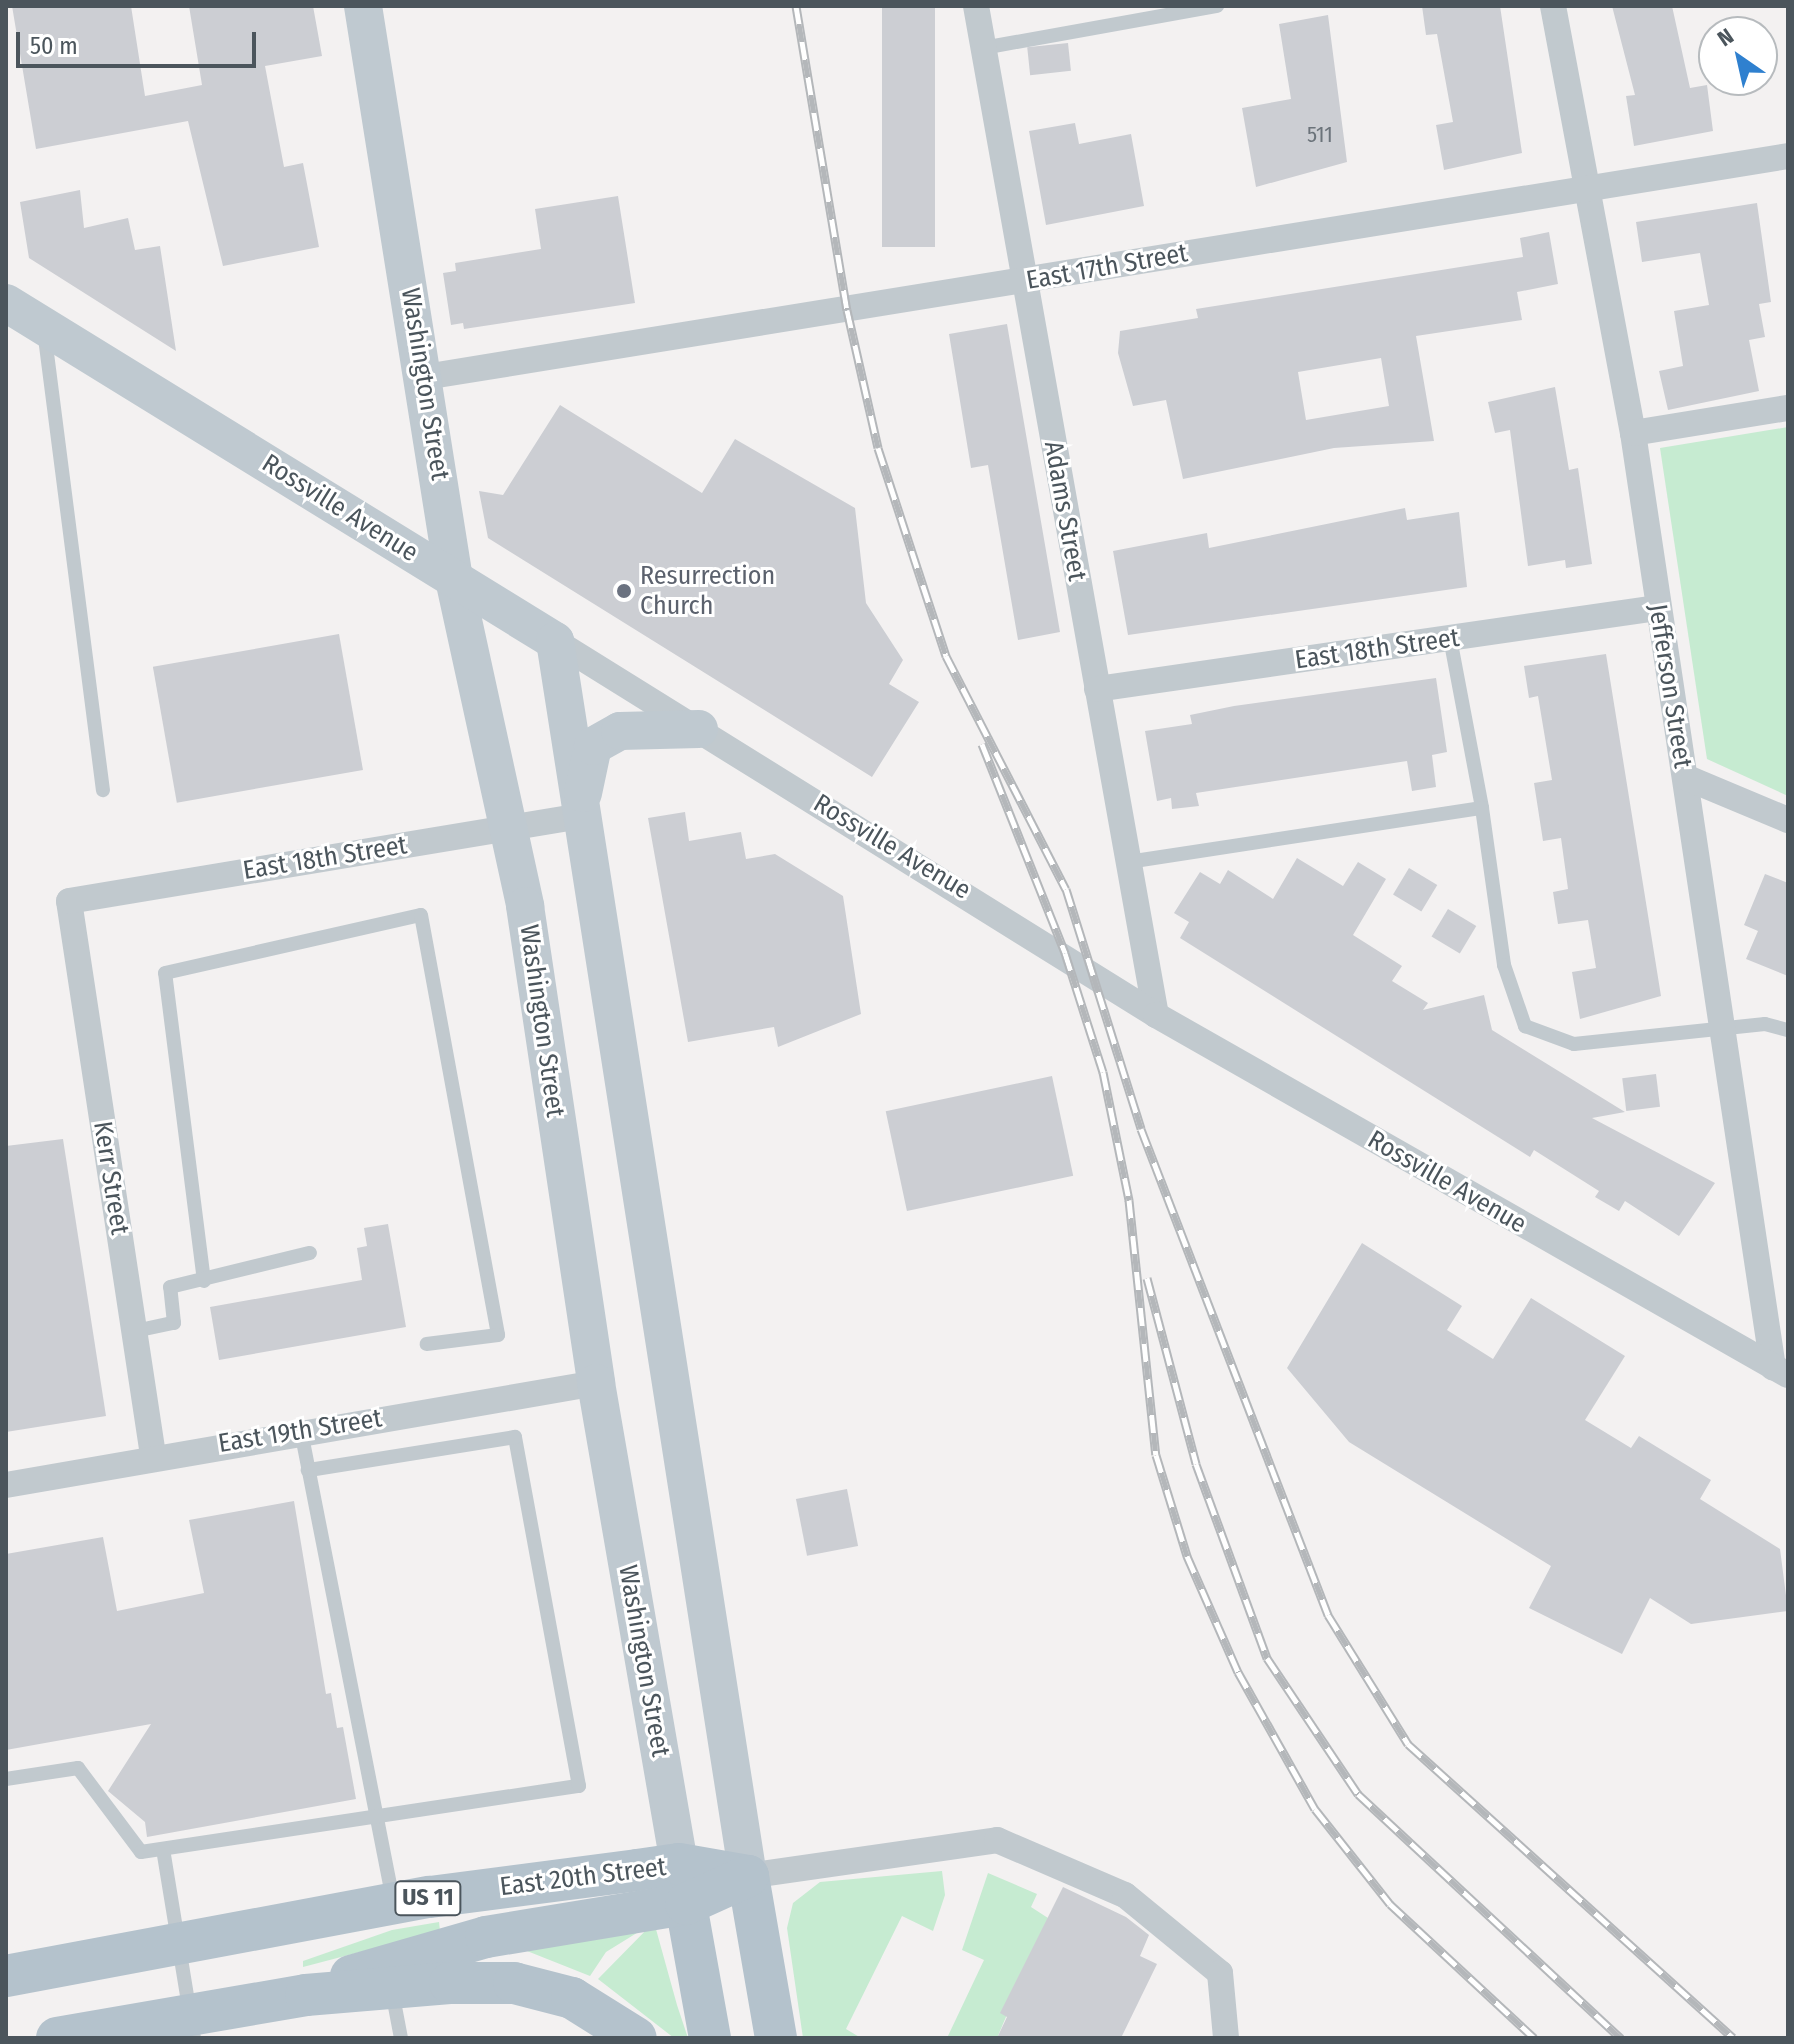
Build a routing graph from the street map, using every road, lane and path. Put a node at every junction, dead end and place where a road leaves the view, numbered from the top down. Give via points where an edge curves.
1 (363, 6) edge
2 (976, 6) edge
3 (1217, 6) edge
4 (1553, 6) edge
5 (983, 48) junction
6 (1788, 156) edge
7 (1585, 186) junction
8 (1023, 282) junction
9 (6, 303) edge
10 (43, 326) junction
11 (425, 377) junction
12 (1788, 408) edge
13 (1633, 433) junction
14 (454, 579) junction
15 (1656, 608) junction
16 (1450, 638) junction
17 (555, 641) junction
18 (1097, 689) junction
19 (699, 729) junction
20 (1685, 777) junction
21 (103, 790) dead end
22 (1482, 808) junction
23 (581, 816) junction
24 (1788, 820) edge
25 (506, 828) junction
26 (1128, 862) junction
27 (69, 901) joint
28 (1156, 1015) junction
29 (1788, 1030) edge
30 (1726, 1033) junction
31 (310, 1253) dead end
32 (204, 1281) junction
33 (135, 1331) junction
34 (427, 1344) dead end
35 (1780, 1372) edge
36 (596, 1383) junction
37 (301, 1431) junction
38 (153, 1455) junction
39 (308, 1470) junction
40 (6, 1485) edge
41 (6, 1779) edge
42 (376, 1815) junction
43 (163, 1849) junction
44 (748, 1876) junction
45 (682, 1884) junction
46 (394, 1904) junction
47 (180, 1944) junction
48 (6, 1976) edge
49 (391, 1988) junction
50 (306, 1995) junction
51 (193, 2026) edge
52 (57, 2038) edge
53 (401, 2038) edge
54 (636, 2038) edge
55 (710, 2038) edge
56 (776, 2038) edge
57 (1226, 2038) edge

1 - 11 street, Washington Street
2 - 5 street, Adams Street
3 - 5 lane
4 - 7 street, Jefferson Street
5 - 8 street, Adams Street
6 - 7 street, East 17th Street
7 - 8 street, East 17th Street
7 - 13 street, Jefferson Street
8 - 11 street, East 17th Street
8 - 18 street, Adams Street
9 - 10 street, Rossville Avenue
10 - 14 street, Rossville Avenue
10 - 21 lane
11 - 14 street, Washington Street
12 - 13 street
13 - 15 street, Jefferson Street
14 - 17 street, Rossville Avenue
14 - 25 street, Washington Street
15 - 16 street, East 18th Street
15 - 20 street, Jefferson Street
16 - 18 street, East 18th Street
16 - 22 lane
17 - 19 street, Rossville Avenue
17 - 23 street
18 - 26 street, Adams Street
19 - 23 street via 620,731 593,746
19 - 28 street, Rossville Avenue
20 - 24 street
20 - 30 street, Jefferson Street
22 - 26 lane
22 - 30 lane via 1504,965 1525,1026 1574,1044
23 - 25 street, East 18th Street
23 - 44 street
25 - 27 street, East 18th Street
25 - 36 street, Washington Street via 525,906
26 - 28 street, Adams Street
27 - 33 street, Kerr Street
28 - 35 street, Rossville Avenue
29 - 30 lane via 1765,1024
30 - 35 street, Jefferson Street
31 - 32 lane
32 - 33 lane via 170,1287 174,1323
32 - 34 lane via 165,973 421,915 498,1335
33 - 38 street, Kerr Street
36 - 37 street, East 19th Street
36 - 45 street, Washington Street
37 - 38 street, East 19th Street
37 - 39 lane
38 - 40 street, East 19th Street
39 - 42 lane
39 - 42 lane via 515,1437 579,1786
41 - 43 lane via 78,1768 141,1852
42 - 43 lane
42 - 46 lane
43 - 47 lane
44 - 45 main road, East 20th Street / US 11
44 - 56 main road
44 - 57 street, East 20th Street via 997,1840 1125,1895 1220,1973
45 - 46 main road, East 20th Street / US 11
45 - 50 main road via 379,1964
45 - 55 main road, Washington Street
46 - 47 main road, East 20th Street / US 11
47 - 48 main road, East 20th Street / US 11
47 - 51 lane
49 - 50 main road
49 - 53 lane
49 - 54 main road via 514,1983 572,1998
50 - 51 main road
51 - 52 main road

